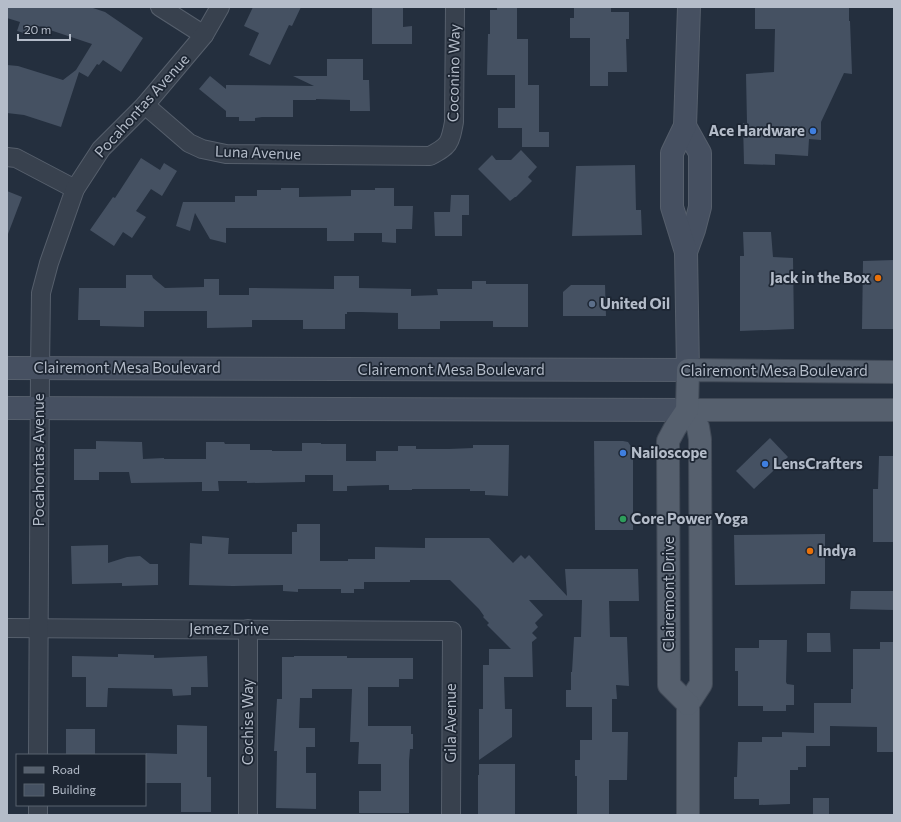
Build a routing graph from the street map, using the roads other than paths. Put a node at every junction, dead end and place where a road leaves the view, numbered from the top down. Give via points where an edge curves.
1 (160, 7) edge
2 (220, 7) edge
3 (455, 7) edge
4 (689, 7) edge
5 (204, 36) junction
6 (145, 105) junction
7 (685, 126) junction
8 (363, 155) joint
9 (7, 157) edge
10 (75, 189) junction
11 (686, 252) junction
12 (7, 368) edge
13 (40, 368) junction
14 (688, 370) junction
15 (894, 372) edge
16 (7, 408) edge
17 (40, 408) junction
18 (687, 410) junction
19 (894, 410) edge
20 (7, 628) edge
21 (38, 628) junction
22 (248, 629) junction
23 (452, 631) joint
24 (688, 704) junction
25 (38, 754) edge
26 (248, 815) edge
27 (451, 815) edge
28 (688, 815) edge

1 - 5 street
2 - 5 street, Pocahontas Avenue
3 - 8 street, Coconino Way via 454,122 451,137 444,148 430,156
4 - 7 main road
5 - 6 street, Pocahontas Avenue
6 - 8 street, Luna Avenue via 189,143 202,150 226,154
6 - 10 street, Pocahontas Avenue via 101,150
7 - 11 main road via 672,153 672,207
7 - 11 main road via 700,153 700,207
9 - 10 street via 16,158
10 - 13 street, Pocahontas Avenue via 41,293
11 - 14 main road
12 - 13 main road, Clairemont Mesa Boulevard
13 - 14 main road, Clairemont Mesa Boulevard
13 - 17 street, Pocahontas Avenue
14 - 15 main road, Clairemont Mesa Boulevard
14 - 18 main road
16 - 17 main road
17 - 18 main road
17 - 21 street, Pocahontas Avenue
18 - 19 main road
18 - 24 main road, Clairemont Drive via 698,427 700,439 701,684
18 - 24 main road, Clairemont Drive via 668,441 668,651 669,685
20 - 21 street, Jemez Drive
21 - 22 street, Jemez Drive
21 - 25 street, Pocahontas Avenue
22 - 23 street, Jemez Drive
22 - 26 street, Cochise Way
23 - 27 street, Gila Avenue
24 - 28 main road

